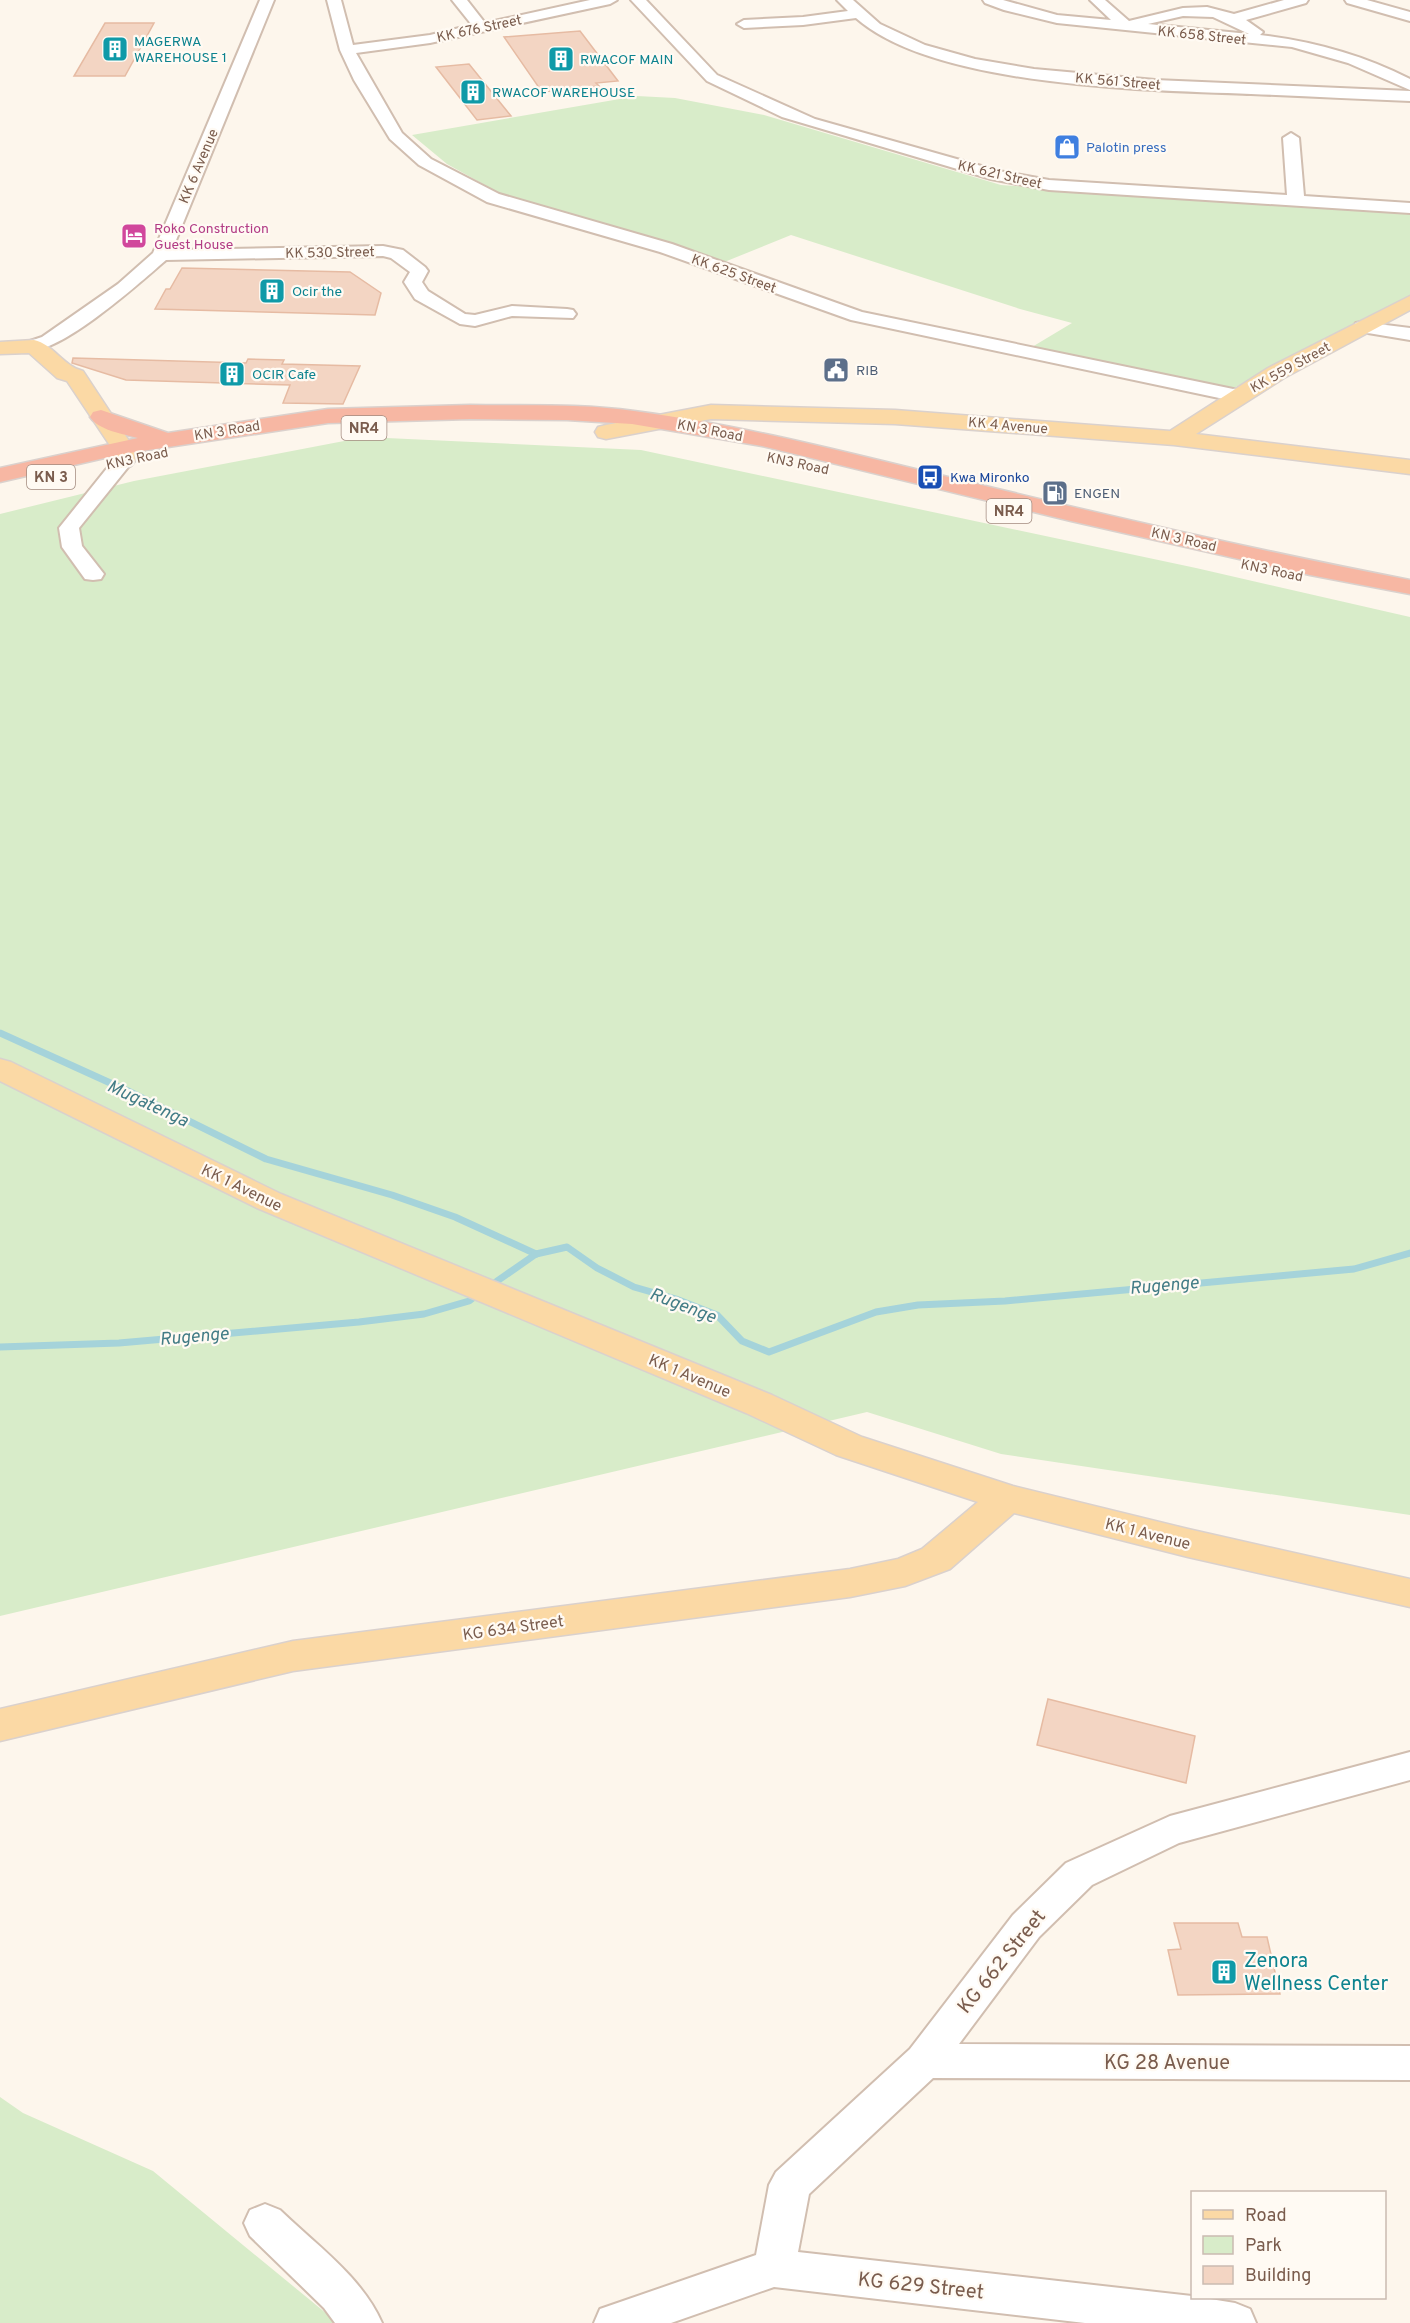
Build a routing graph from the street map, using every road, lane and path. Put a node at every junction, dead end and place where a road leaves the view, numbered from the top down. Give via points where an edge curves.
1 (267, 0) edge
2 (334, 0) edge
3 (459, 0) edge
4 (610, 0) edge
5 (638, 0) edge
6 (844, 0) edge
7 (990, 0) edge
8 (1301, 0) edge
9 (1352, 0) edge
10 (1101, 4) edge
11 (1127, 4) dead end
12 (855, 14) junction
13 (1410, 17) edge
14 (1233, 20) junction
15 (744, 24) dead end
16 (481, 27) junction
17 (1127, 27) junction
18 (1267, 41) junction
19 (347, 50) junction
20 (1410, 85) edge
21 (1410, 96) edge
22 (1291, 138) dead end
23 (1296, 201) junction
24 (1410, 208) edge
25 (161, 255) junction
26 (1410, 302) edge
27 (567, 314) dead end
28 (1362, 327) junction
29 (1410, 334) edge
30 (34, 346) junction
31 (0, 348) edge
32 (1238, 396) junction
33 (633, 417) junction
34 (703, 418) junction
35 (92, 420) junction
36 (664, 421) junction
37 (606, 432) junction
38 (176, 438) junction
39 (1174, 438) junction
40 (110, 462) junction
41 (49, 464) junction
42 (1410, 467) edge
43 (0, 475) edge
44 (0, 489) edge
45 (93, 574) dead end
46 (1410, 587) edge
47 (1410, 599) edge
48 (0, 1069) edge
49 (1007, 1498) junction
50 (1410, 1593) edge
51 (0, 1725) edge
52 (1410, 1767) edge
53 (924, 2061) junction
54 (1410, 2063) edge
55 (265, 2223) dead end
56 (774, 2268) junction
57 (362, 2323) edge
58 (615, 2323) edge
59 (1234, 2323) edge

1 - 25 street, KK 6 Avenue
2 - 19 street, KK 625 Street
3 - 16 street
4 - 16 street, KK 676 Street
5 - 23 street, KK 621 Street via 712,78 809,122 1023,182
6 - 12 street, KK 561 Street
7 - 17 street, KK 658 Street via 1057,19
8 - 14 street
9 - 13 street
10 - 11 street
10 - 17 street
12 - 15 street
12 - 21 street, KK 561 Street via 914,46 983,66 1155,85
14 - 17 street via 1198,10
14 - 18 street
16 - 19 street, KK 676 Street via 418,41
17 - 18 street, KK 658 Street
18 - 20 street, KK 658 Street via 1324,50
19 - 32 street, KK 625 Street via 396,136 425,162 493,198 666,248 857,316
22 - 23 street
23 - 24 street, KK 621 Street
25 - 27 street, KK 530 Street via 383,251 397,254 419,271 413,282 421,295 460,319 475,321 512,311
25 - 30 street, KK 6 Avenue via 124,288 49,341
26 - 28 main road, KK 559 Street
28 - 29 street
28 - 32 main road, KK 559 Street
30 - 31 main road, KK 6 Avenue
30 - 35 main road via 65,373 62,378
32 - 39 main road, KK 559 Street
33 - 34 highway via 663,413
33 - 36 highway, KN 3 Road / NR4
33 - 38 highway, KN 3 Road / NR4 via 470,412 349,415
34 - 36 highway, KN 3 Road / NR4
34 - 39 main road, KK 4 Avenue via 967,421
34 - 46 highway, KN 3 Road / NR4 via 762,440 1310,568
35 - 38 highway via 146,435
35 - 40 main road via 97,441
35 - 41 highway via 72,451
36 - 37 main road
37 - 40 highway, KN3 Road / NR4 via 530,426 338,429 261,437
37 - 47 highway, KN3 Road / NR4 via 750,452
38 - 40 highway, KN 3 Road / NR4
39 - 42 main road, KK 4 Avenue
40 - 41 highway, KN 3 Road / NR4
40 - 44 highway, KN3 Road / KN 3
40 - 45 street via 69,528 72,547
41 - 43 highway, KN 3 Road / NR4
48 - 49 main road, KK 1 Avenue via 269,1201 759,1404 849,1446
49 - 50 main road, KK 1 Avenue
49 - 51 main road, KG 634 Street via 936,1559 905,1572 850,1583 293,1656
52 - 53 street, KG 662 Street via 1170,1831 1079,1874 1026,1926
53 - 54 street, KG 28 Avenue
53 - 56 street, KG 662 Street via 790,2185
55 - 57 street via 339,2294
56 - 58 street, KG 629 Street
56 - 59 street, KG 629 Street

